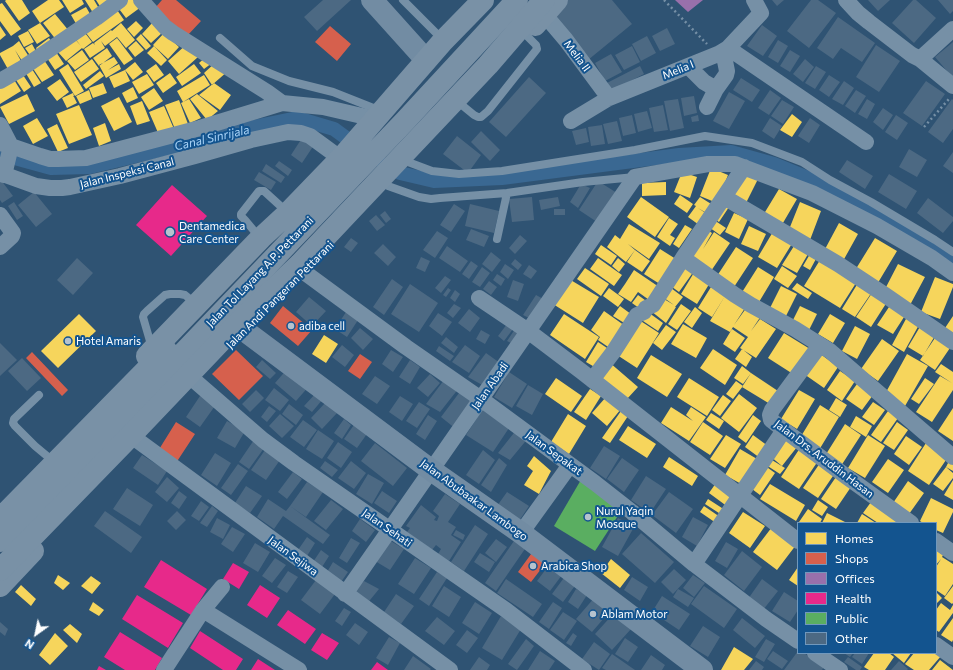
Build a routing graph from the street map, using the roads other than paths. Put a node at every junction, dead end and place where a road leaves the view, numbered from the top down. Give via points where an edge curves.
1 (120, 0) edge
2 (141, 0) edge
3 (372, 0) edge
4 (403, 0) edge
5 (483, 0) edge
6 (499, 0) edge
7 (517, 0) edge
8 (754, 0) edge
9 (846, 0) edge
10 (545, 4) edge
11 (953, 29) edge
12 (220, 38) dead end
13 (443, 41) junction
14 (723, 51) junction
15 (426, 60) junction
16 (920, 60) junction
17 (688, 66) junction
18 (0, 82) edge
19 (953, 86) edge
20 (716, 89) junction
21 (609, 98) junction
22 (282, 103) junction
23 (707, 107) dead end
24 (376, 117) junction
25 (571, 121) dead end
26 (0, 125) edge
27 (866, 142) dead end
28 (7, 146) edge
29 (342, 157) junction
30 (400, 158) junction
31 (744, 168) junction
32 (3, 173) edge
33 (635, 177) junction
34 (381, 179) junction
35 (506, 193) junction
36 (724, 197) junction
37 (288, 213) junction
38 (0, 215) edge
39 (261, 238) junction
40 (497, 239) dead end
41 (0, 246) edge
42 (953, 252) edge
43 (683, 258) junction
44 (309, 259) junction
45 (953, 273) edge
46 (479, 298) dead end
47 (197, 304) junction
48 (245, 331) junction
49 (528, 332) junction
50 (953, 342) edge
51 (820, 345) junction
52 (153, 350) junction
53 (592, 380) junction
54 (195, 381) junction
55 (39, 394) dead end
56 (481, 399) junction
57 (163, 404) junction
58 (784, 430) junction
59 (137, 440) junction
60 (47, 456) junction
61 (953, 457) edge
62 (570, 465) junction
63 (432, 470) junction
64 (740, 496) junction
65 (0, 505) edge
66 (0, 518) edge
67 (910, 522) edge
68 (390, 530) junction
69 (521, 533) junction
70 (797, 540) edge
71 (0, 541) edge
72 (937, 542) edge
73 (953, 553) edge
74 (694, 564) junction
75 (0, 565) edge
76 (0, 570) edge
77 (0, 586) edge
78 (222, 587) dead end
79 (345, 594) junction
80 (203, 610) junction
81 (797, 640) edge
82 (937, 646) edge
83 (817, 654) edge
84 (953, 658) edge
85 (580, 669) edge
86 (164, 670) edge
87 (299, 670) edge
88 (450, 670) edge
89 (702, 670) edge
90 (840, 670) edge

1 - 18 street
2 - 22 street via 173,33
3 - 15 street
4 - 13 lane
5 - 13 highway
6 - 66 highway, Jalan Tol Layang A.P. Pettarani via 344,166
7 - 71 highway, Jalan Tol Layang A.P. Pettarani via 405,122
8 - 14 street, Melia I via 761,13
9 - 16 street via 869,22
10 - 21 street, Melia II via 566,40
10 - 30 highway, Jalan Andi Pangeran Pettarani via 452,90
10 - 30 highway, Jalan Andi Pangeran Pettarani via 526,35 463,106
10 - 76 highway, bridge via 300,264 242,319
11 - 16 street
12 - 24 lane via 252,66 290,81 333,92
13 - 15 highway
14 - 17 street, Melia I
14 - 20 street via 727,71
14 - 27 street
15 - 24 highway
16 - 19 street
17 - 20 street via 704,82
17 - 21 street, Melia I
20 - 23 street
21 - 25 street, Melia I
22 - 24 street via 323,107
22 - 28 street via 86,158 50,159
24 - 29 highway
26 - 28 street
28 - 32 street
29 - 32 street, Jalan Inspeksi Canal via 310,136 288,132 70,187 36,186
29 - 37 highway
30 - 34 highway, Jalan Andi Pangeran Pettarani
30 - 42 lane via 432,171 459,174 502,171 705,136 752,143 802,162
31 - 33 street via 736,164 708,164
31 - 36 street
31 - 45 street via 812,193 877,226
33 - 35 lane
33 - 49 street, Jalan Abadi
34 - 35 lane via 431,199
34 - 44 highway, Jalan Andi Pangeran Pettarani
35 - 40 lane
36 - 43 street
36 - 50 street via 838,264
37 - 39 highway
37 - 39 lane via 264,191 259,191 241,216
38 - 41 street via 13,233
39 - 47 highway
43 - 51 street via 746,302
43 - 53 street via 652,305 637,315
44 - 48 highway, Jalan Andi Pangeran Pettarani
44 - 56 street, Jalan Sepakat via 406,347
44 - 57 highway, Jalan Andi Pangeran Pettarani
46 - 49 street
47 - 52 highway
47 - 52 lane via 185,295 170,294 165,295 147,310 143,317
48 - 54 highway, Jalan Andi Pangeran Pettarani
48 - 63 street, Jalan Abubaakar Lambogo
49 - 53 street
49 - 56 street, Jalan Abadi
51 - 58 street, Jalan Drs. Aruddin Hasan via 771,413 771,420
51 - 61 street
52 - 60 highway
53 - 64 street
54 - 57 highway, Jalan Andi Pangeran Pettarani
54 - 68 street, Jalan Sehati via 263,440
55 - 60 lane via 14,418 13,423
56 - 62 street, Jalan Sepakat
56 - 63 street, Jalan Abadi
57 - 59 highway, Jalan Andi Pangeran Pettarani
57 - 75 highway, Jalan Andi Pangeran Pettarani via 126,430 30,536
58 - 64 street
58 - 67 street, Jalan Drs. Aruddin Hasan
59 - 77 highway, Jalan Andi Pangeran Pettarani
59 - 79 street, Jalan Sejiwa
60 - 65 highway
62 - 69 street
62 - 74 street, Jalan Sepakat
63 - 68 street, Jalan Abadi
63 - 69 street, Jalan Abubaakar Lambogo
64 - 70 street
64 - 74 street
68 - 79 street, Jalan Abadi
68 - 85 street, Jalan Sehati via 506,610
69 - 89 street, Jalan Abubaakar Lambogo
72 - 73 street
74 - 81 street, Jalan Sepakat
78 - 80 street
79 - 88 street, Jalan Sejiwa
80 - 86 street
80 - 87 street
82 - 84 street
83 - 90 street

